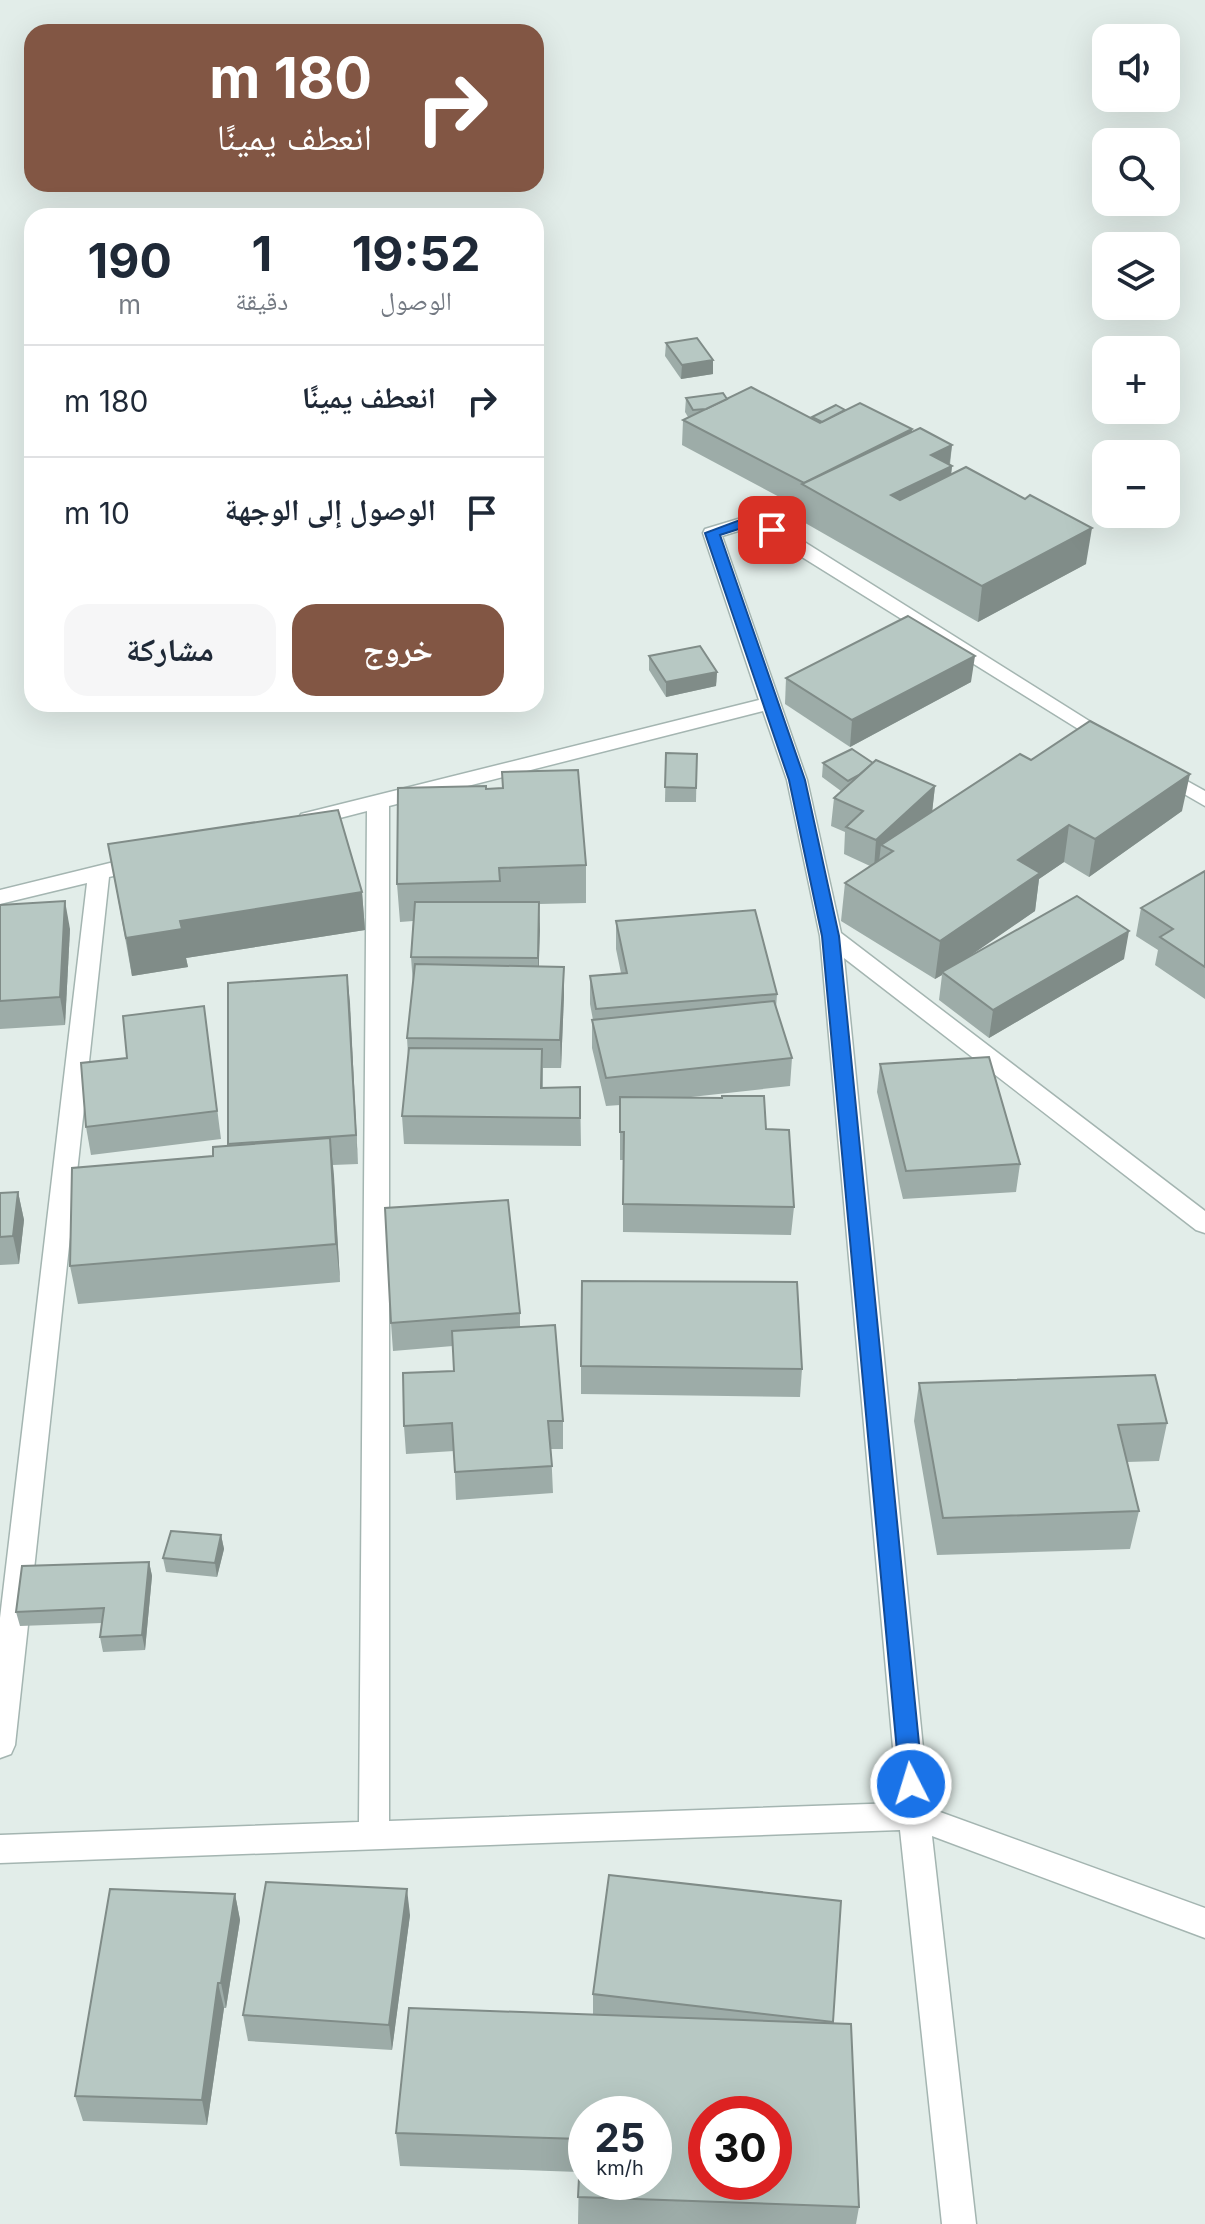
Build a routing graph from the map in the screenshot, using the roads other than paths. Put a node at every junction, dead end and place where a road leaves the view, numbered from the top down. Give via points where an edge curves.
1 (772, 703) junction
2 (1205, 800) edge
3 (378, 802) junction
4 (285, 826) edge
5 (130, 865) edge
6 (99, 872) junction
7 (0, 897) edge
8 (831, 936) junction
9 (1205, 1224) edge
10 (0, 1745) edge
11 (914, 1816) junction
12 (374, 1835) junction
13 (0, 1849) edge
14 (1205, 1923) edge
15 (959, 2224) edge

1 - 2 street via 712,533 733,524 748,522 772,530
1 - 3 street
1 - 8 street via 797,780
3 - 4 street
3 - 12 street
5 - 6 street
6 - 7 street
6 - 10 street
8 - 9 street
8 - 11 street
11 - 12 street
11 - 14 street
11 - 15 street
12 - 13 street

